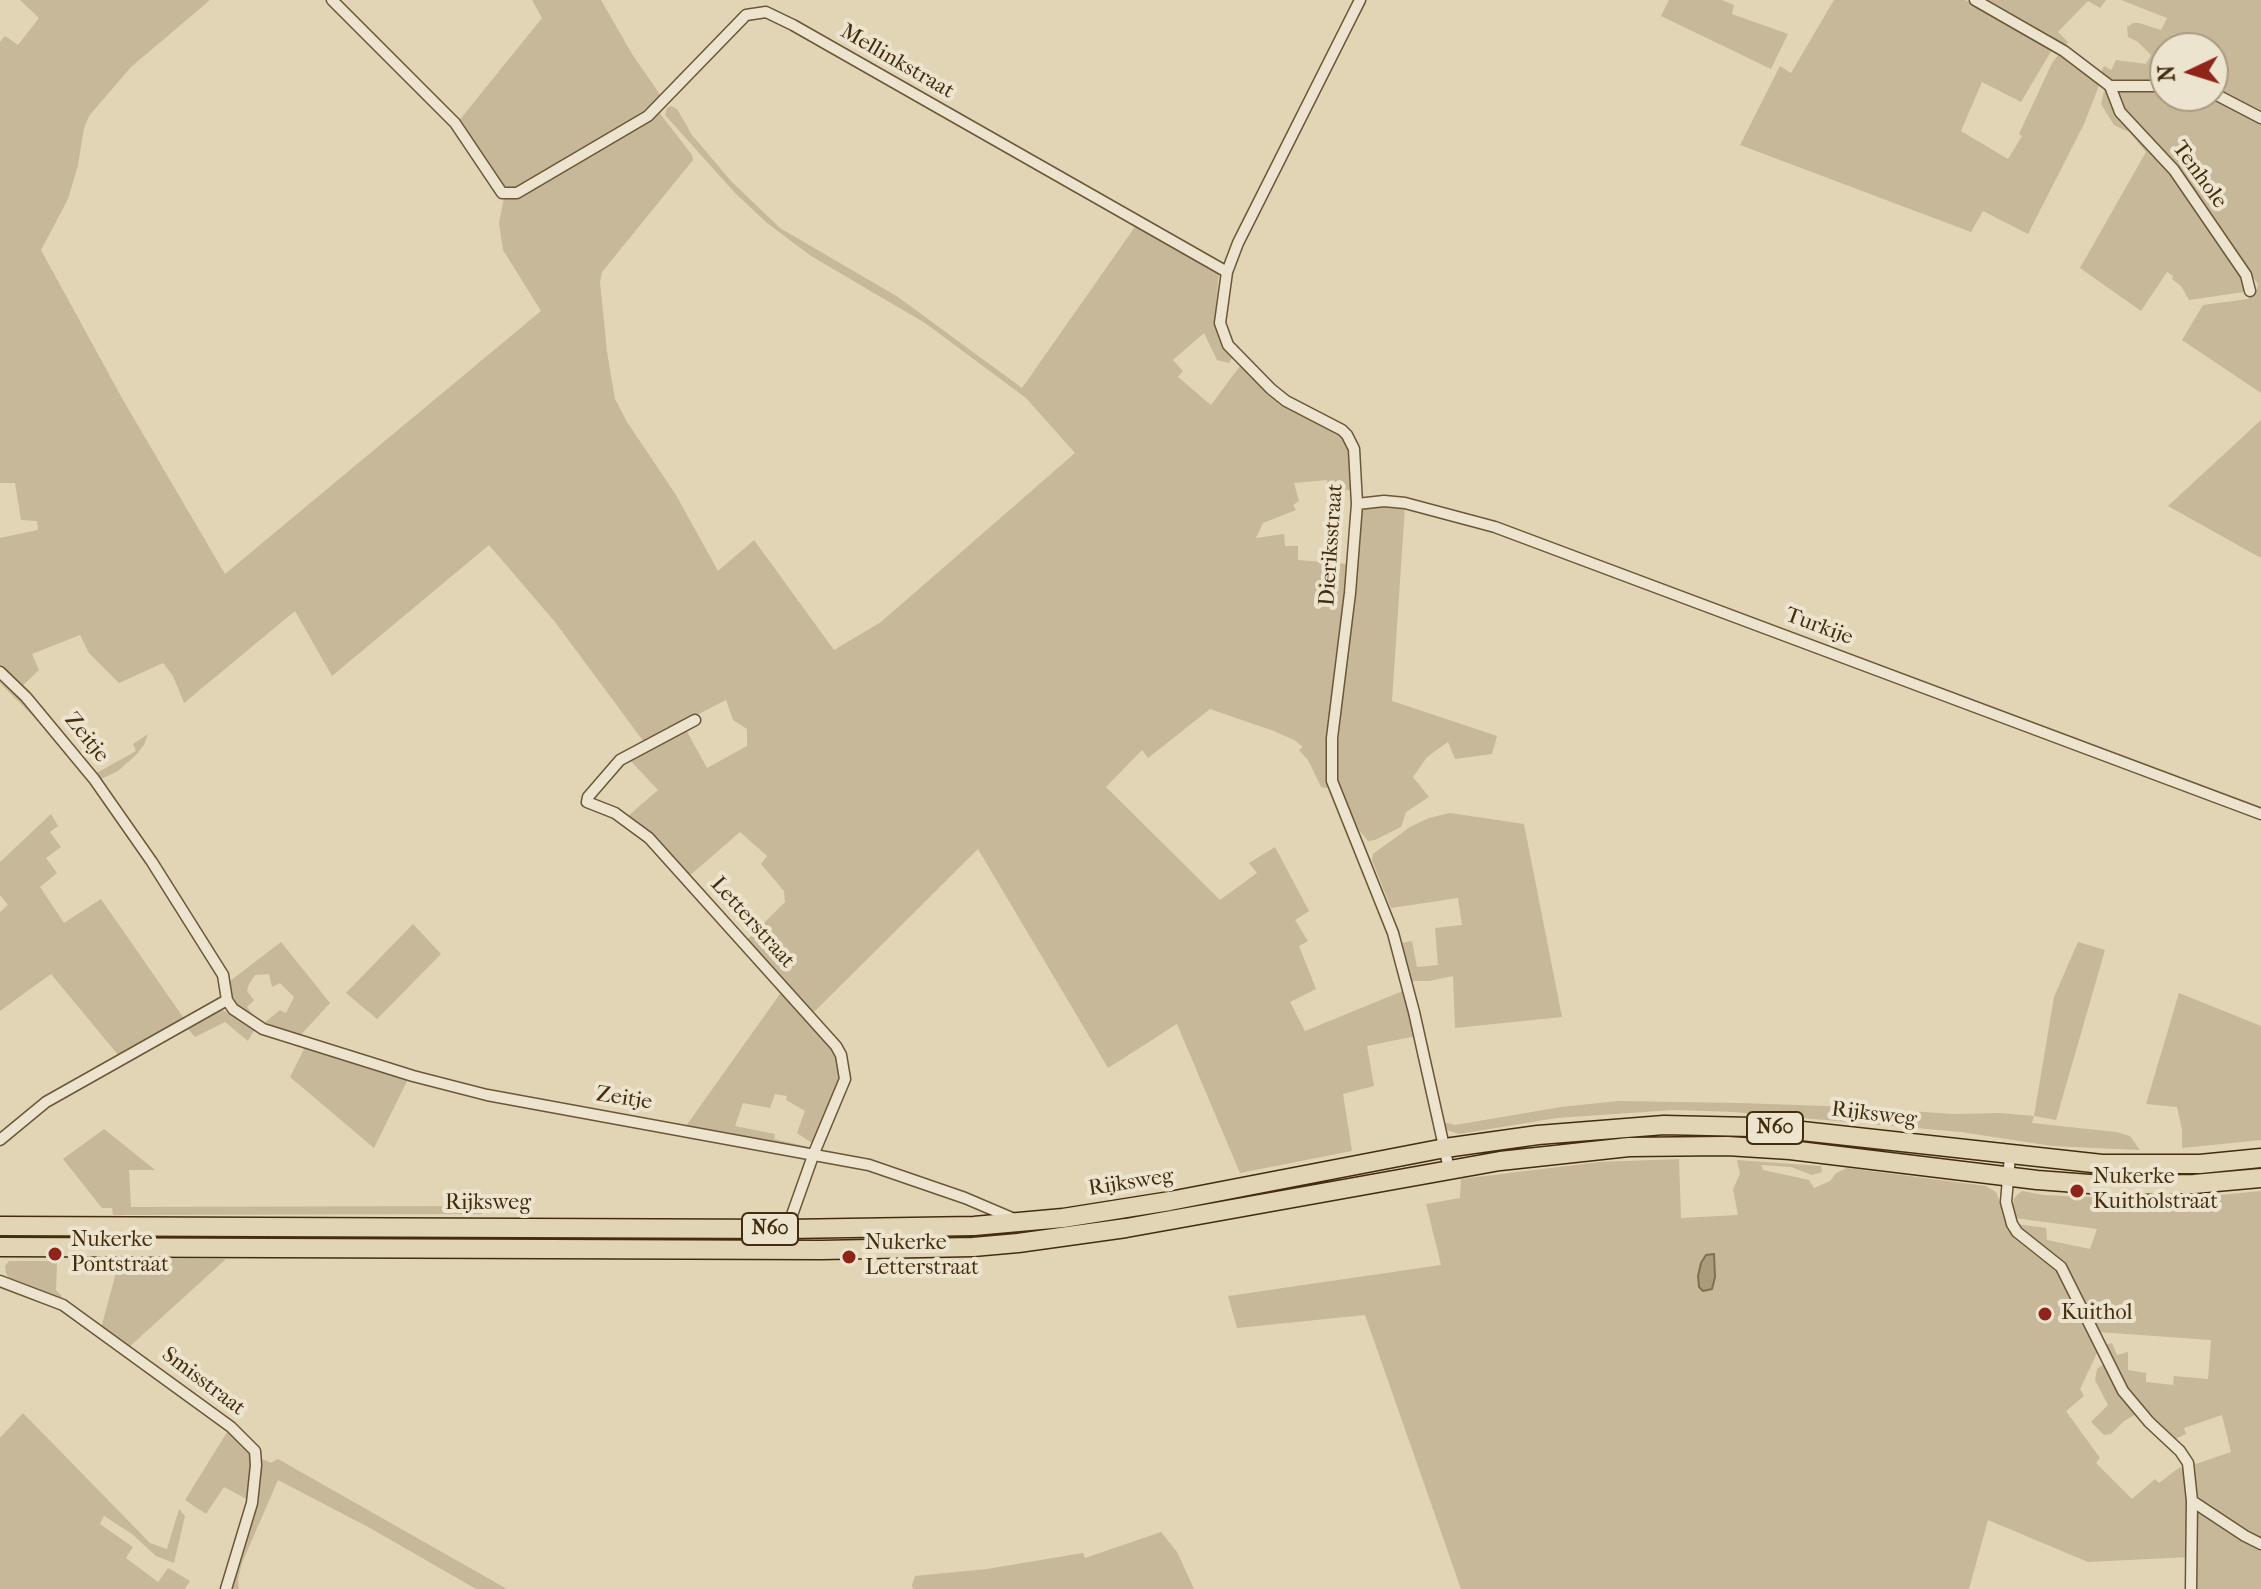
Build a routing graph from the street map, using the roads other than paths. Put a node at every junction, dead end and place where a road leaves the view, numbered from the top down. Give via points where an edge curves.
1 (332, 0) edge
2 (1360, 0) edge
3 (1975, 0) edge
4 (2110, 86) junction
5 (2149, 86) edge
6 (2229, 101) edge
7 (2261, 118) edge
8 (1227, 272) junction
9 (2250, 291) dead end
10 (1357, 504) junction
11 (0, 672) edge
12 (695, 720) dead end
13 (2261, 814) edge
14 (227, 1000) junction
15 (0, 1140) edge
16 (1445, 1148) junction
17 (814, 1153) junction
18 (2010, 1156) junction
19 (2261, 1158) edge
20 (1449, 1169) junction
21 (2008, 1176) junction
22 (2261, 1178) edge
23 (1021, 1222) junction
24 (0, 1226) edge
25 (787, 1229) junction
26 (0, 1247) edge
27 (0, 1281) edge
28 (2192, 1501) junction
29 (2261, 1544) edge
30 (226, 1589) edge
31 (2191, 1589) edge

1 - 8 street, Mellinkstraat via 455,123 502,193 517,193 642,121 746,15 766,12
2 - 8 street, Dieriksstraat
3 - 4 street, Tenhole via 2064,51
4 - 5 street
4 - 9 street, Tenhole via 2120,112 2174,170 2246,275
6 - 7 street
8 - 10 street, Dieriksstraat via 1220,323 1228,345 1286,401 1347,435 1356,458
10 - 13 street, Turkije via 1405,503 1495,527
10 - 16 street, Dieriksstraat via 1332,781 1393,933
11 - 14 street, Zeitje via 94,779 152,862 223,975
12 - 17 street, Letterstraat via 620,760 587,802 615,813 649,838 836,1046 845,1079
14 - 15 street via 46,1102
14 - 17 street, Zeitje via 263,1029 413,1076 542,1106
16 - 18 highway, Rijksweg / N60 via 1585,1129 1704,1125
16 - 20 street, Dieriksstraat
16 - 23 highway, Rijksweg / N60 via 1170,1201
17 - 23 street, Zeitje via 869,1165
17 - 25 street, Letterstraat
18 - 19 highway, Rijksweg / N60 via 2136,1166
18 - 21 street
20 - 21 highway, Rijksweg / N60 via 1611,1148 1727,1146
20 - 26 highway, Rijksweg / N60 via 1126,1228 973,1247
21 - 22 highway, Rijksweg / N60 via 2135,1185
21 - 28 street via 2006,1202 2012,1224 2066,1275 2123,1391 2188,1463
23 - 25 highway, Rijksweg / N60
24 - 25 highway, Rijksweg / N60
27 - 30 street, Smisstraat via 63,1305 231,1427 255,1451 252,1503
28 - 29 street
28 - 31 street

